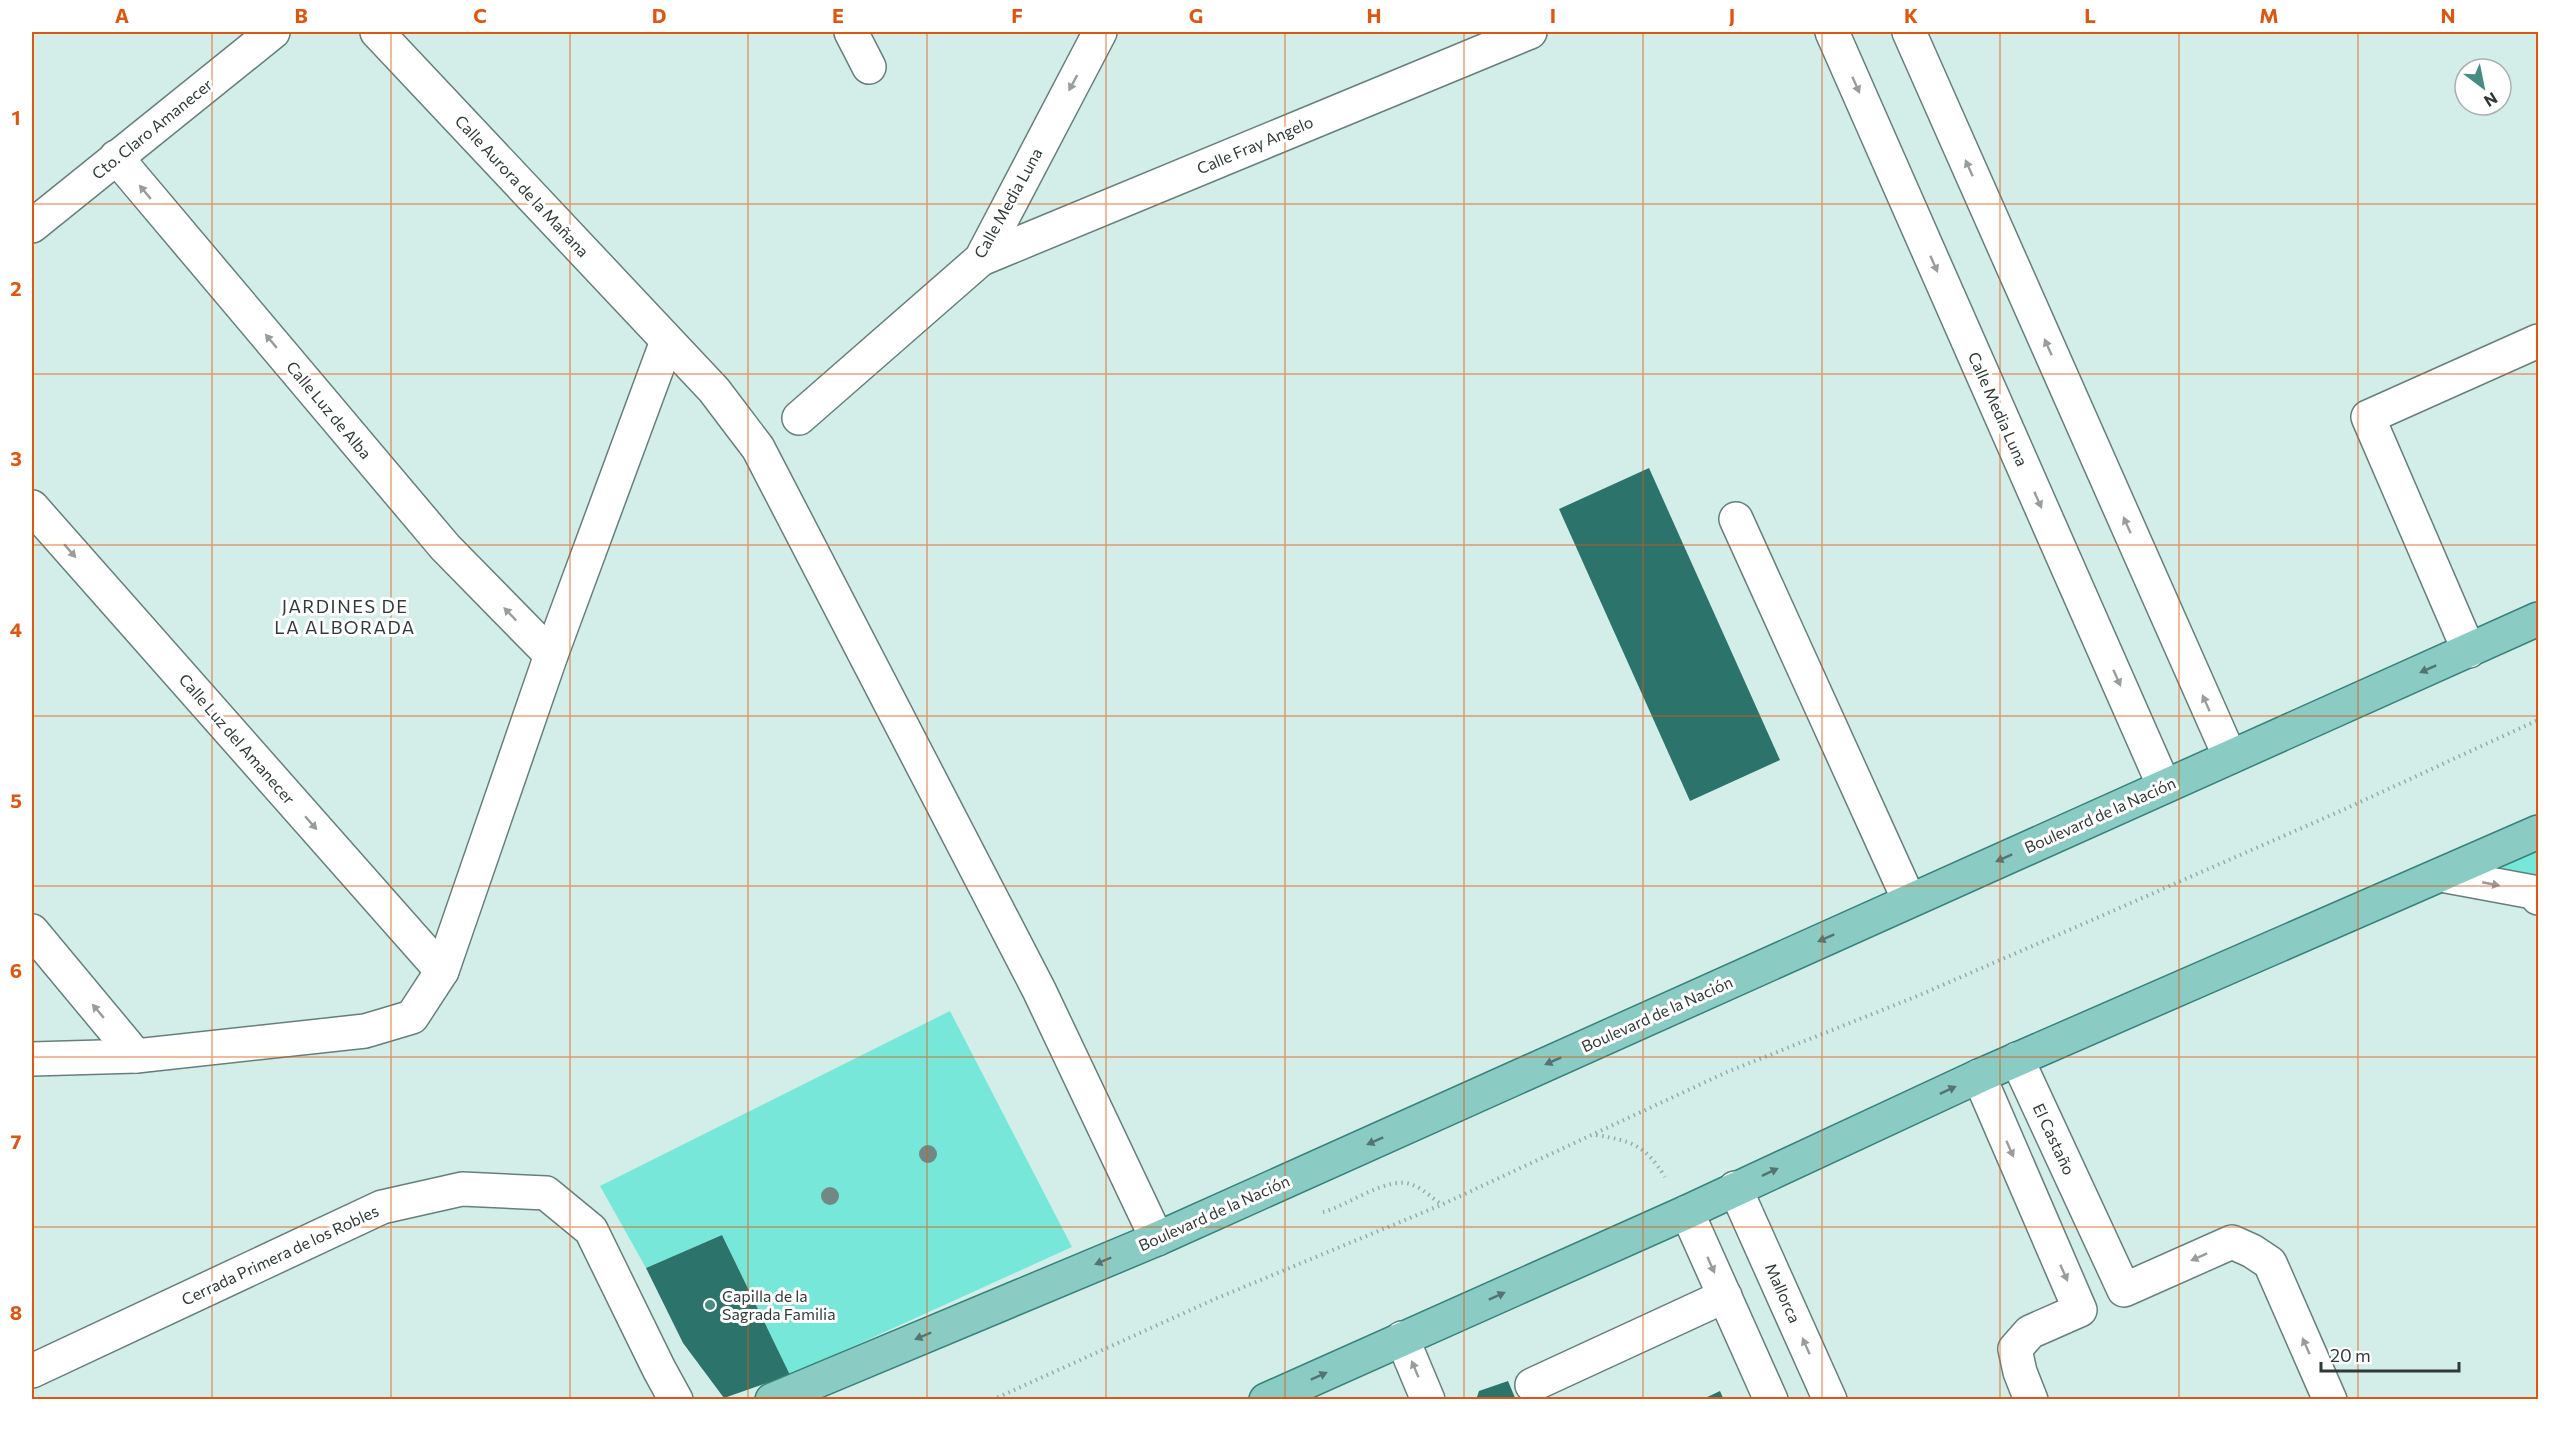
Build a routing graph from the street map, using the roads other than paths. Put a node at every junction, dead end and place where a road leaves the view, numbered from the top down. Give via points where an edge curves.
1 (273, 32) edge
2 (377, 32) edge
3 (851, 32) edge
4 (1100, 32) edge
5 (1530, 32) edge
6 (1832, 32) edge
7 (1909, 32) edge
8 (869, 67) dead end
9 (116, 157) junction
10 (32, 226) edge
11 (981, 259) junction
12 (667, 341) junction
13 (2538, 341) edge
14 (799, 418) dead end
15 (32, 507) edge
16 (1736, 519) dead end
17 (2538, 619) edge
18 (2469, 651) junction
19 (551, 656) junction
20 (2230, 757) junction
21 (2164, 786) junction
22 (2538, 832) edge
23 (2441, 875) junction
24 (2538, 897) edge
25 (1909, 900) junction
26 (32, 931) edge
27 (442, 971) junction
28 (136, 1056) junction
29 (32, 1059) edge
30 (2017, 1059) junction
31 (1978, 1076) junction
32 (1735, 1188) junction
33 (1687, 1212) junction
34 (1157, 1239) junction
35 (1725, 1296) junction
36 (1402, 1338) junction
37 (32, 1371) edge
38 (1532, 1385) dead end
39 (676, 1400) edge
40 (772, 1400) edge
41 (1266, 1400) edge
42 (1428, 1400) edge
43 (1771, 1400) edge
44 (1830, 1400) edge
45 (2031, 1400) edge
46 (2330, 1400) edge

1 - 9 street, Cto. Claro Amanecer
2 - 12 street, Calle Aurora de la Mañana
3 - 8 street
4 -> 11 street, Calle Media Luna
5 - 11 street, Calle Fray Angelo
6 -> 21 street, Calle Media Luna
20 -> 7 street
9 - 10 street, Cto. Claro Amanecer
19 -> 9 street, Calle Luz de Alba via 445,547
11 - 14 street, Calle Media Luna
12 - 19 street
12 - 34 street, Calle Aurora de la Mañana via 714,390 758,448 1040,990
13 - 18 street via 2368,417
15 -> 27 street, Calle Luz del Amanecer
16 - 25 street
17 - 18 main road, Boulevard de la Nación
18 -> 20 main road, Boulevard de la Nación
19 - 27 street
20 - 21 main road, Boulevard de la Nación
21 -> 25 main road, Boulevard de la Nación
22 - 23 main road
23 -> 24 street via 2533,892
23 - 30 main road
25 -> 34 main road, Boulevard de la Nación
28 -> 26 street
27 - 28 street via 412,1017 365,1031
28 - 29 street
30 - 31 main road
46 -> 30 street, El Castaño via 2270,1263 2252,1251 2232,1242 2124,1290
32 -> 31 main road
31 -> 45 street via 2080,1310 2030,1332 2015,1349
32 - 33 main road
44 -> 32 street, Mallorca
33 -> 35 street
36 -> 33 main road
34 -> 40 main road, Boulevard de la Nación
35 - 38 street
35 - 43 street
41 -> 36 main road
42 -> 36 street
37 - 39 street, Cerrada Primera de los Robles via 382,1207 462,1189 546,1193 591,1230

